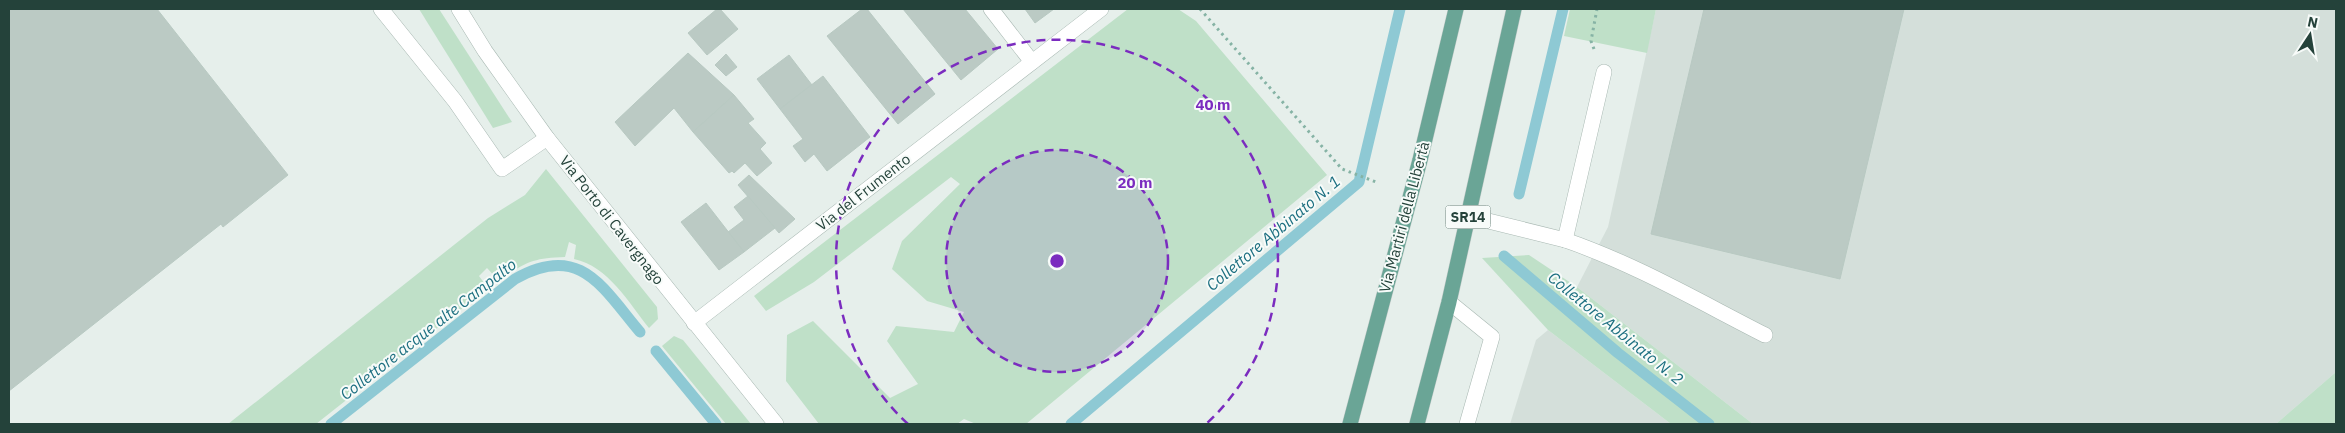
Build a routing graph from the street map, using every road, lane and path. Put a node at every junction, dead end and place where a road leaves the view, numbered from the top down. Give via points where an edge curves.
1 (381, 9) edge
2 (459, 9) edge
3 (991, 9) edge
4 (1101, 9) edge
5 (1200, 9) edge
6 (1456, 9) edge
7 (1514, 9) edge
8 (1597, 9) edge
9 (1032, 62) junction
10 (1604, 72) joint
11 (547, 138) junction
12 (1376, 182) dead end
13 (1468, 216) junction
14 (1565, 240) junction
15 (1449, 302) junction
16 (694, 323) junction
17 (1765, 335) dead end
18 (776, 424) edge
19 (1350, 424) edge
20 (1417, 424) edge
21 (1467, 424) edge

1 - 11 street via 455,101 502,169
2 - 11 street, Via Porto di Cavergnago
3 - 9 street
4 - 9 street, Via del Frumento
5 - 12 path via 1342,169
6 - 19 main road, Via Martiri della Libertà
7 - 13 main road, SR14
8 - 10 path via 1591,41
9 - 16 street, Via del Frumento
10 - 14 street
11 - 16 street, Via Porto di Cavergnago
13 - 14 street
13 - 15 main road, SR14
14 - 17 street via 1618,261
15 - 20 main road, SR14
15 - 21 street via 1492,337
16 - 18 street, Via Porto di Cavergnago

